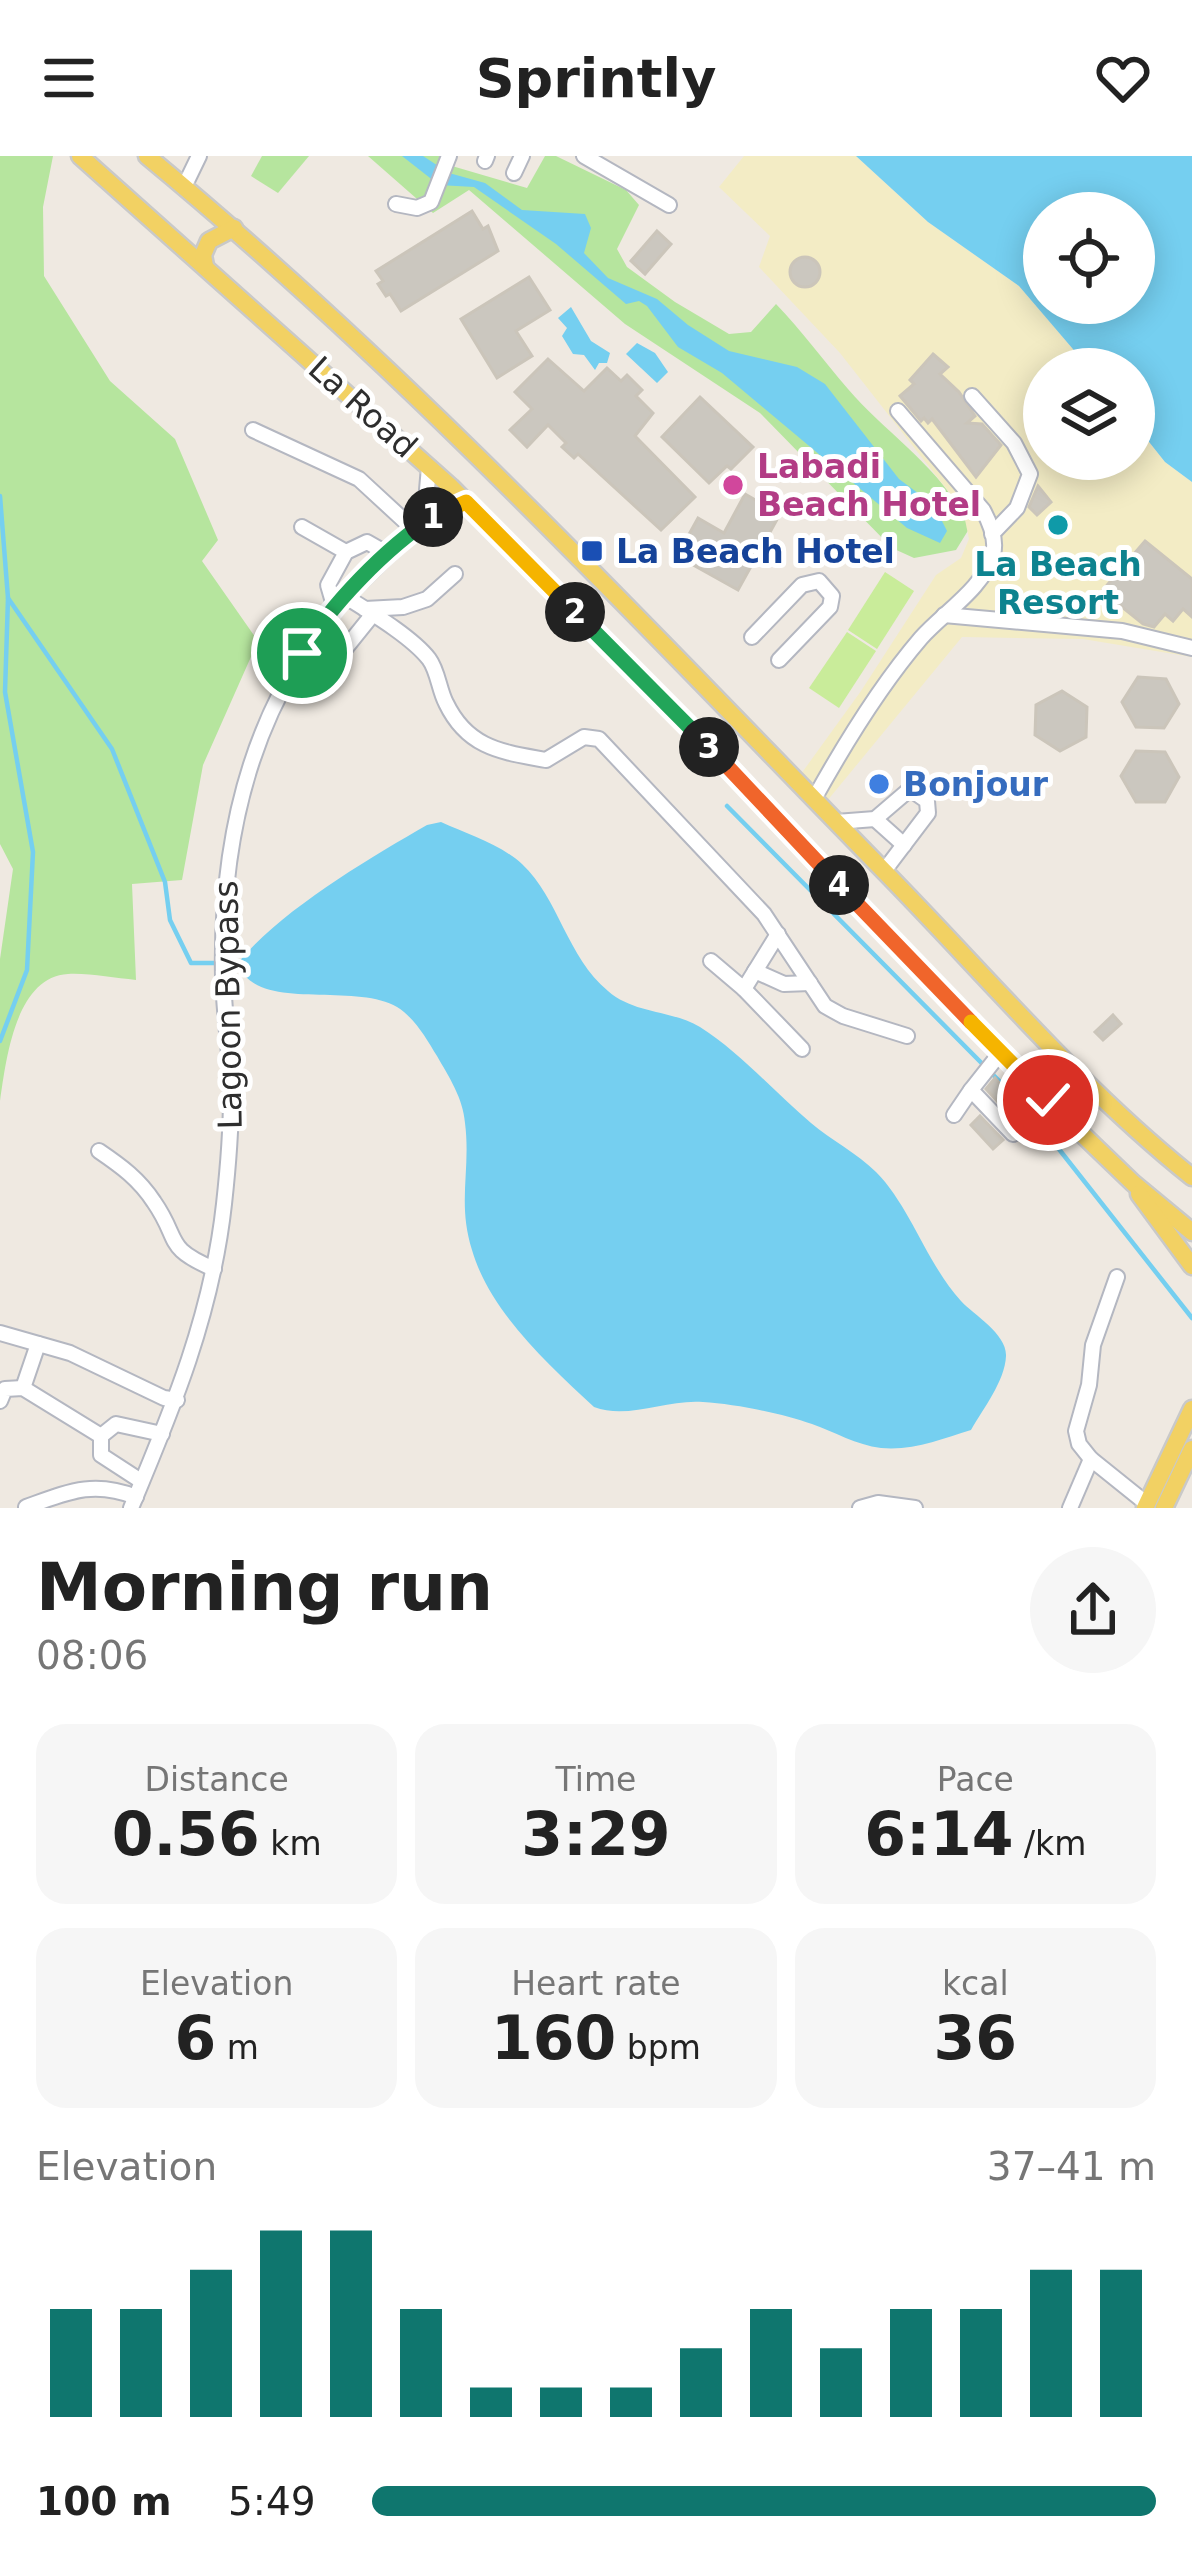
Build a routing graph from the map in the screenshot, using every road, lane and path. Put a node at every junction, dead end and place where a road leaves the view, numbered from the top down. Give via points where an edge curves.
1 (80, 156) edge
2 (147, 156) edge
3 (199, 156) edge
4 (522, 156) edge
5 (584, 156) edge
6 (448, 158) edge
7 (514, 173) dead end
8 (184, 187) junction
9 (396, 204) dead end
10 (669, 205) dead end
11 (234, 228) junction
12 (205, 266) junction
13 (972, 396) dead end
14 (898, 411) dead end
15 (253, 430) dead end
16 (429, 467) junction
17 (466, 502) junction
18 (302, 527) dead end
19 (406, 532) junction
20 (992, 534) junction
21 (346, 552) junction
22 (388, 554) junction
23 (455, 574) dead end
24 (341, 603) junction
25 (369, 611) junction
26 (944, 615) junction
27 (314, 634) junction
28 (752, 637) dead end
29 (1192, 648) edge
30 (779, 660) dead end
31 (814, 799) junction
32 (875, 819) junction
33 (836, 822) junction
34 (904, 845) junction
35 (884, 871) junction
36 (778, 934) junction
37 (711, 961) dead end
38 (755, 971) junction
39 (810, 983) junction
40 (744, 989) junction
41 (907, 1036) dead end
42 (802, 1049) dead end
43 (992, 1063) junction
44 (971, 1090) junction
45 (1038, 1110) junction
46 (954, 1115) dead end
47 (99, 1151) dead end
48 (1192, 1177) edge
49 (1133, 1183) junction
50 (1192, 1232) edge
51 (1192, 1266) edge
52 (214, 1269) junction
53 (1117, 1277) dead end
54 (0, 1333) edge
55 (38, 1344) junction
56 (23, 1388) junction
57 (177, 1400) junction
58 (0, 1401) edge
59 (1192, 1409) edge
60 (162, 1434) junction
61 (101, 1436) junction
62 (1192, 1449) edge
63 (1091, 1459) junction
64 (141, 1481) junction
65 (133, 1503) edge
66 (26, 1507) edge
67 (1152, 1507) edge
68 (860, 1508) edge
69 (915, 1508) edge
70 (1070, 1508) edge

1 - 12 main road, La Road
2 - 8 main road, La Road
3 - 8 street
4 - 7 street
5 - 10 street
6 - 9 street via 424,205
8 - 11 main road, La Road
11 - 12 main road via 209,241
11 - 31 main road, La Road via 471,446
12 - 16 main road, La Road
13 - 20 street via 1030,474 1017,508
14 - 20 street via 983,510
15 - 19 street via 359,479
16 - 17 main road, La Road
16 - 19 street, Lagoon Bypass via 429,493
17 - 19 street, Lagoon Bypass
17 - 43 main road, La Road via 710,748
18 - 21 street
19 - 22 street, Lagoon Bypass
20 - 26 street via 991,561
21 - 22 street via 367,542
21 - 24 street via 328,585
22 - 24 street, Lagoon Bypass
23 - 25 street via 427,599
24 - 25 street
24 - 27 street, Lagoon Bypass
25 - 27 street via 344,650
25 - 36 street via 430,660 450,711 485,747 546,760 584,737 599,739
26 - 29 street via 1122,632
26 - 31 street via 868,708
27 - 52 street, Lagoon Bypass via 248,764 227,857 230,1155
28 - 30 street via 802,585 819,581 832,596 830,607
31 - 33 main road, La Road
32 - 33 street
32 - 34 street
32 - 34 street via 903,791 927,801 928,814
33 - 35 main road, La Road
34 - 35 street
35 - 48 main road, La Road via 1150,1144
36 - 38 street
36 - 39 street
37 - 40 street
38 - 39 street via 784,984
38 - 40 street
39 - 41 street via 843,1016
40 - 42 street
43 - 44 street
43 - 45 main road, La Road
44 - 45 street via 1013,1134
44 - 46 street
45 - 49 main road, La Road
47 - 52 street via 144,1188 183,1256
49 - 50 main road, La Road
49 - 51 main road
52 - 57 street, Lagoon Bypass
53 - 63 street via 1076,1431
54 - 55 street
55 - 56 street
55 - 57 street
56 - 58 street via 5,1389
56 - 61 street
57 - 60 street, Lagoon Bypass
59 - 67 main road
60 - 61 street via 116,1424
60 - 64 street, Lagoon Bypass
61 - 64 street via 101,1455
62 - 67 main road
63 - 67 street
63 - 70 street
64 - 65 street, Lagoon Bypass
65 - 66 street via 110,1487
68 - 69 street

